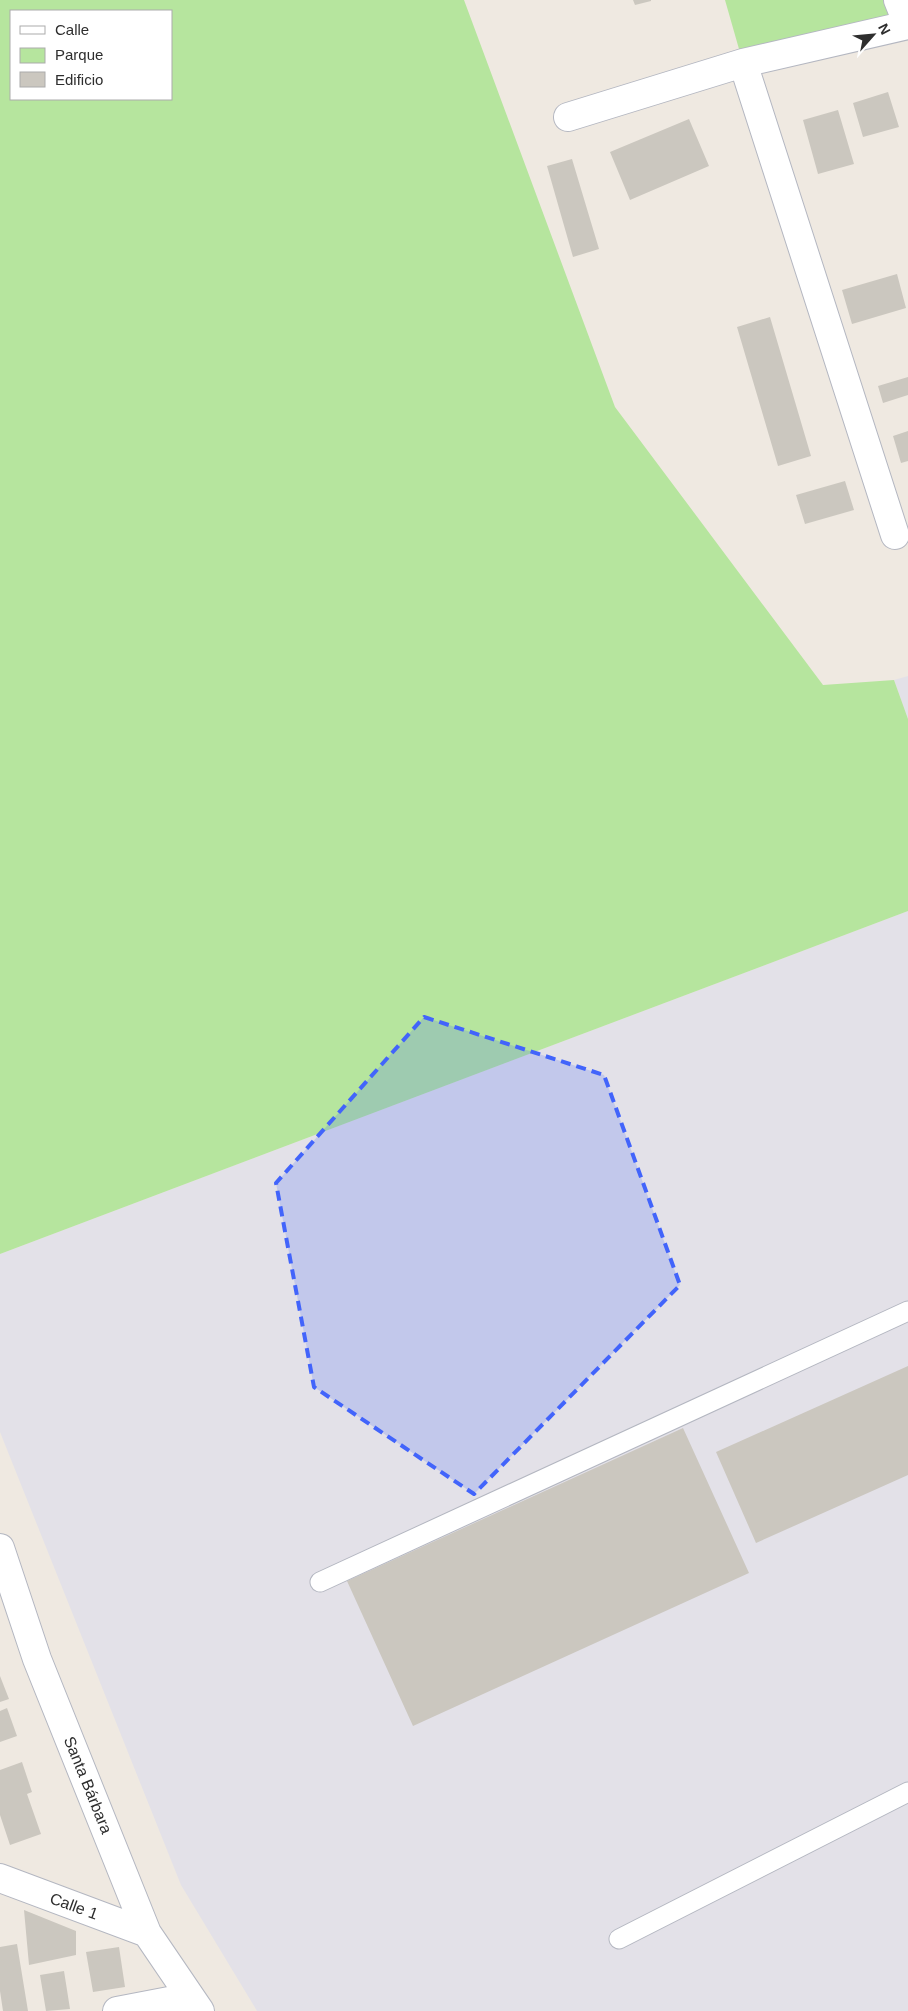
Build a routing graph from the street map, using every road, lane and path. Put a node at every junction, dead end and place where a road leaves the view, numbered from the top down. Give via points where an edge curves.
1 (898, 0) edge
2 (908, 25) edge
3 (744, 63) junction
4 (568, 117) dead end
5 (895, 536) dead end
6 (908, 1311) edge
7 (0, 1548) edge
8 (320, 1582) dead end
9 (908, 1792) edge
10 (0, 1878) edge
11 (147, 1933) junction
12 (620, 1939) dead end
13 (195, 2004) edge
14 (117, 2011) edge

1 - 2 street
2 - 3 street
3 - 4 street
3 - 5 street
6 - 8 lane
7 - 11 street, Santa Bárbara via 37,1659
9 - 12 lane
10 - 11 street, Calle 1
11 - 13 street, Santa Bárbara
13 - 14 street

